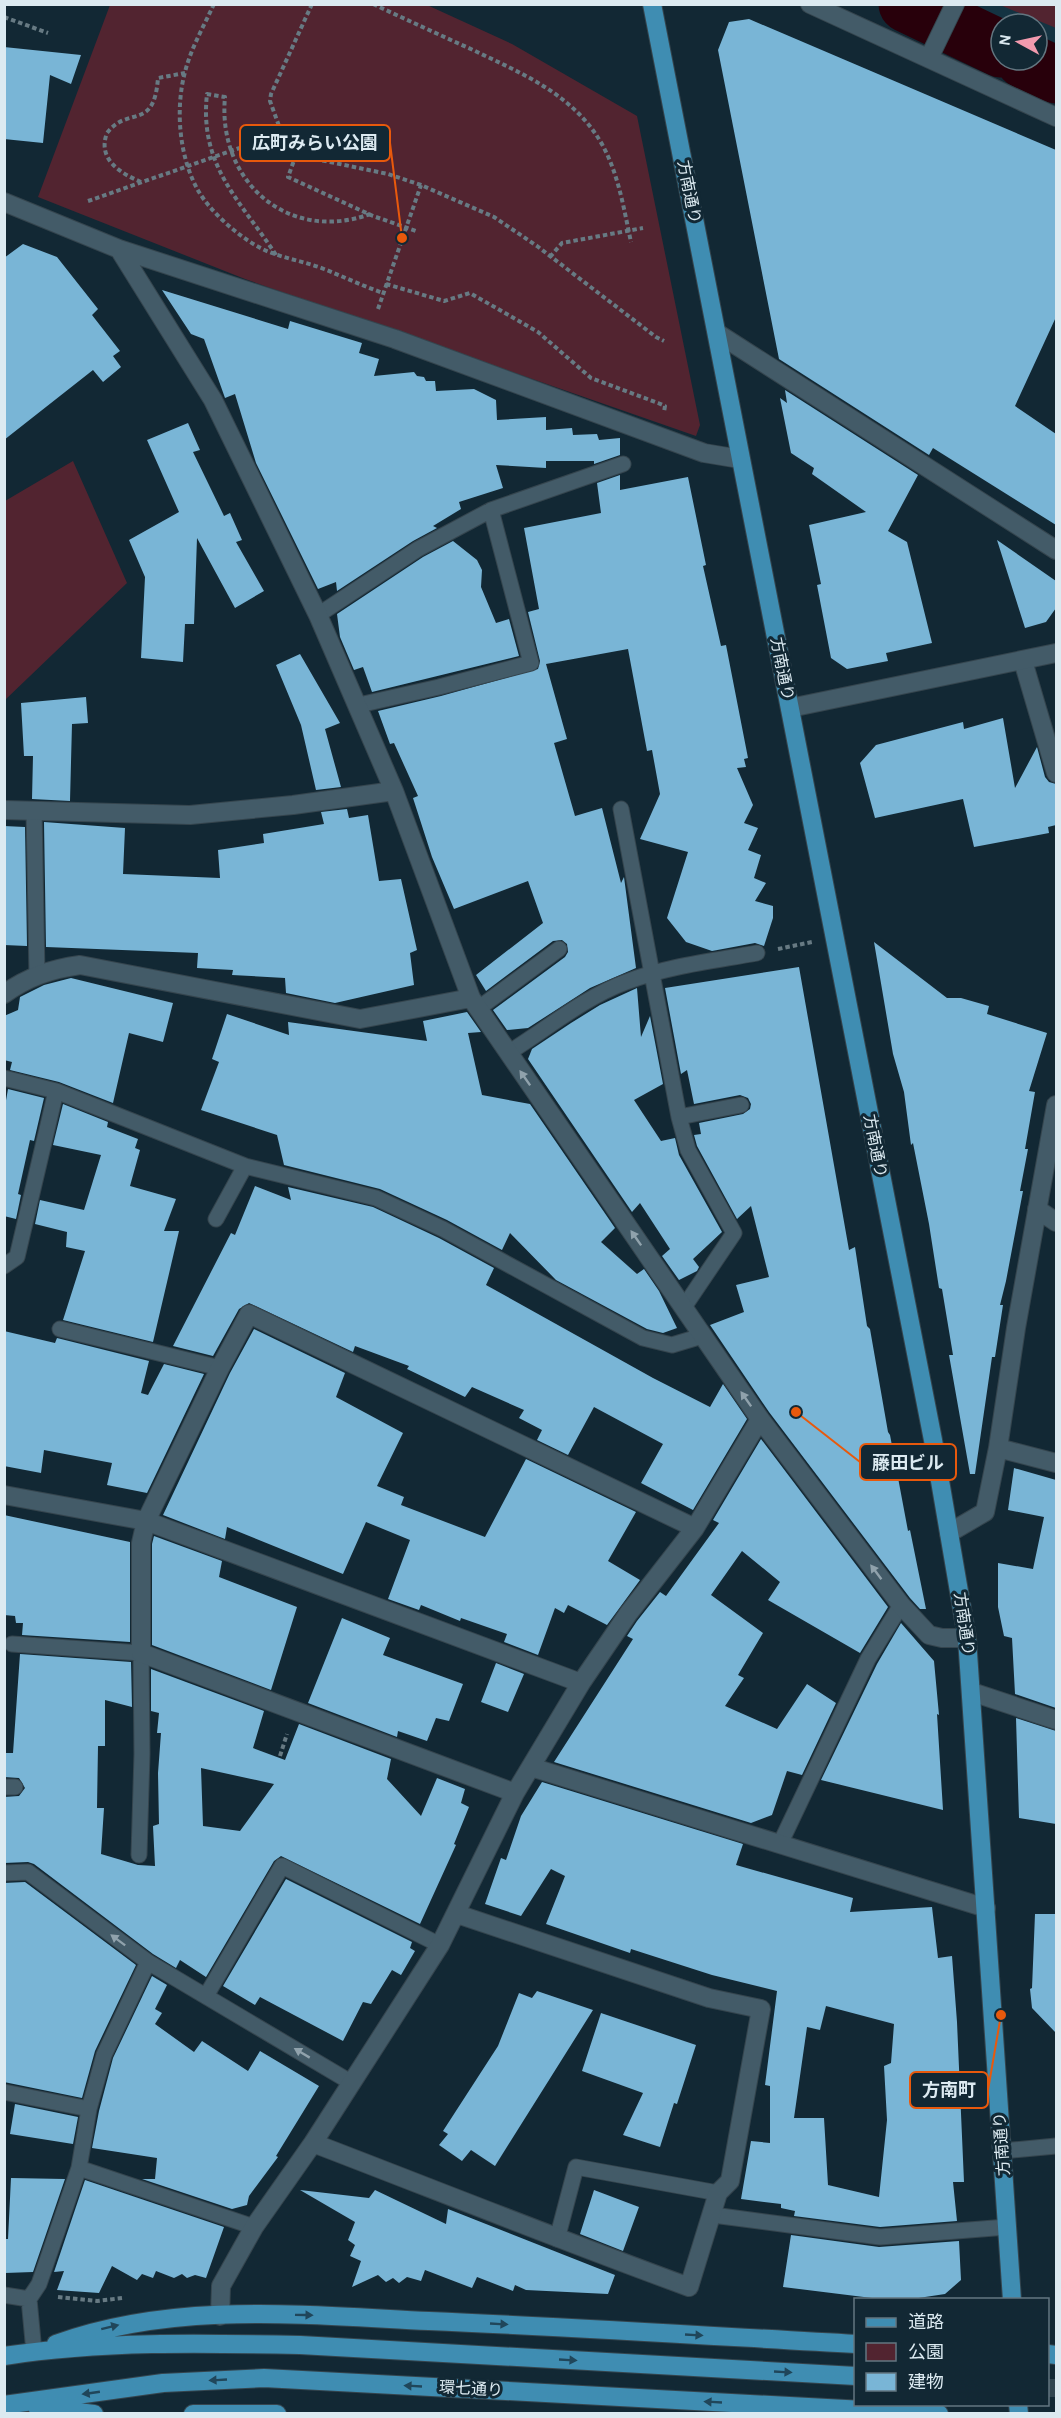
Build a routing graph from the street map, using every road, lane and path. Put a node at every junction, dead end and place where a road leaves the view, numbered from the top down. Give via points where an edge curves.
1 (214, 4) edge
2 (312, 4) edge
3 (373, 4) edge
4 (652, 4) edge
5 (810, 4) edge
6 (955, 4) edge
7 (4, 17) edge
8 (48, 33) dead end
9 (932, 51) junction
10 (185, 73) junction
11 (1056, 117) edge
12 (271, 137) dead end
13 (230, 152) junction
14 (296, 155) junction
15 (214, 157) junction
16 (189, 166) junction
17 (141, 182) junction
18 (421, 185) junction
19 (88, 201) dead end
20 (4, 202) edge
21 (370, 214) junction
22 (407, 228) junction
23 (643, 228) dead end
24 (628, 230) junction
25 (416, 231) dead end
26 (631, 242) dead end
27 (119, 249) junction
28 (276, 255) junction
29 (550, 257) junction
30 (387, 284) junction
31 (383, 293) junction
32 (376, 316) dead end
33 (717, 333) junction
34 (664, 341) dead end
35 (664, 421) dead end
36 (740, 459) junction
37 (623, 464) dead end
38 (491, 510) junction
39 (1056, 550) edge
40 (318, 615) junction
41 (1056, 653) edge
42 (1023, 662) junction
43 (358, 705) junction
44 (790, 708) junction
45 (1056, 772) edge
46 (394, 791) junction
47 (621, 809) dead end
48 (4, 810) edge
49 (34, 810) junction
50 (835, 938) junction
51 (559, 949) dead end
52 (757, 953) joint
53 (653, 973) junction
54 (37, 975) junction
55 (4, 994) edge
56 (475, 1003) junction
57 (508, 1053) junction
58 (4, 1078) edge
59 (56, 1091) junction
60 (741, 1105) dead end
61 (1056, 1116) edge
62 (679, 1117) junction
63 (245, 1166) junction
64 (1037, 1209) junction
65 (216, 1219) dead end
66 (1056, 1222) edge
67 (4, 1266) edge
68 (684, 1307) junction
69 (60, 1329) dead end
70 (702, 1336) junction
71 (220, 1368) junction
72 (760, 1419) junction
73 (998, 1448) junction
74 (1056, 1463) edge
75 (4, 1495) edge
76 (146, 1521) junction
77 (695, 1528) junction
78 (949, 1533) junction
79 (901, 1605) junction
80 (967, 1638) junction
81 (12, 1644) dead end
82 (141, 1653) junction
83 (581, 1683) junction
84 (972, 1692) junction
85 (1056, 1720) edge
86 (531, 1767) junction
87 (515, 1793) junction
88 (780, 1844) junction
89 (139, 1855) dead end
90 (4, 1873) edge
91 (986, 1908) junction
92 (457, 1914) junction
93 (440, 1945) junction
94 (148, 1962) junction
95 (206, 1996) junction
96 (352, 2083) junction
97 (4, 2092) edge
98 (89, 2109) junction
99 (313, 2143) junction
100 (1056, 2146) edge
101 (1002, 2151) junction
102 (79, 2168) junction
103 (718, 2193) junction
104 (712, 2215) junction
105 (254, 2227) junction
106 (1007, 2227) junction
107 (557, 2239) junction
108 (4, 2295) edge
109 (1012, 2298) edge
110 (29, 2299) junction
111 (220, 2316) junction
112 (854, 2344) edge
113 (34, 2352) junction
114 (4, 2356) edge
115 (854, 2376) edge
116 (8, 2405) edge
117 (57, 2412) edge
118 (94, 2414) edge
119 (193, 2414) edge
120 (277, 2414) edge
121 (939, 2414) edge

1 - 10 path
2 - 14 path via 270,101 288,151
3 - 24 path via 531,77 564,100 603,146 621,194
4 - 33 main road, 方南通り
5 - 9 street
6 - 9 street
7 - 8 path
9 - 11 street
10 - 16 path via 180,127
10 - 17 path via 158,78 150,107 139,117 120,121 106,133 105,150 111,165
12 - 13 path
13 - 15 path
13 - 15 path via 224,123 225,97 207,94 207,132
13 - 21 path via 255,191 269,203 297,216 340,223
14 - 18 path via 370,169
14 - 21 path via 288,177
15 - 16 path
15 - 28 path via 228,187
16 - 17 path
16 - 28 path via 198,191 213,210 248,240
17 - 19 path
18 - 22 path
18 - 29 path via 494,217
20 - 27 street
21 - 22 path
22 - 25 path
22 - 30 path
23 - 24 path
24 - 26 path
24 - 29 path via 562,243
27 - 36 street via 395,339 704,453
27 - 40 street via 209,393
28 - 31 path via 322,268
29 - 34 path
30 - 31 path
30 - 35 path via 444,301 470,293 538,332 591,378 664,406
31 - 32 path
33 - 36 main road, 方南通り
33 - 39 street
36 - 44 main road, 方南通り
37 - 38 lane
38 - 40 lane via 418,549
38 - 43 lane via 531,663
40 - 43 street
41 - 42 street
42 - 44 street
42 - 45 street
43 - 46 street
44 - 50 main road, 方南通り
46 - 49 street via 190,815
46 - 56 street
47 - 53 lane
48 - 49 street
49 - 54 lane
50 - 52 path
50 - 78 main road, 方南通り
51 - 56 lane
52 - 53 lane
53 - 57 lane via 586,1002
53 - 62 lane
54 - 55 street
54 - 56 street via 80,965 360,1018
56 - 57 street
68 -> 57 street
58 - 59 lane
59 - 63 lane
59 - 67 lane via 17,1257
60 - 62 lane
61 - 64 street
62 - 68 lane via 687,1150 734,1233
63 - 65 lane
63 - 70 lane via 376,1198 443,1229 643,1338 672,1345
64 - 66 street
64 - 73 street
68 - 70 street
69 - 71 lane
72 -> 70 street
71 - 76 street
71 - 77 street via 249,1314
72 - 77 street
79 -> 72 street
73 - 74 street
73 - 78 street via 986,1512
75 - 76 street
76 - 82 street via 141,1543
76 - 83 street
77 - 83 street via 628,1614
78 - 80 main road, 方南通り
79 - 80 street via 928,1635
79 - 88 lane via 868,1659
80 - 84 main road, 方南通り
81 - 82 lane
82 - 87 street
82 - 89 lane
83 - 86 street
84 - 85 street
84 - 91 main road, 方南通り
86 - 87 street
86 - 88 street
87 - 92 street
88 - 91 street
94 -> 90 lane via 28,1872
91 - 101 main road, 方南通り
92 - 93 street
92 - 103 street via 709,1998 760,2009 730,2181
93 - 95 lane via 282,1866
93 - 96 street
94 - 95 lane
94 - 98 lane via 104,2055
96 -> 95 lane
96 - 99 street
97 - 98 lane
98 - 102 lane
99 - 105 street
99 - 107 street
100 - 101 lane
101 - 106 main road, 方南通り
102 - 105 lane
102 - 110 lane via 39,2284
103 - 104 street
103 - 107 lane via 576,2167
104 - 106 lane via 880,2237
104 - 107 street via 689,2287
105 - 111 street via 221,2286
106 - 109 main road, 方南通り
108 - 110 lane
110 - 113 lane
111 -> 112 main road via 329,2316
113 -> 111 main road via 122,2324
113 - 114 main road, 環七通り
113 -> 115 main road, 環七通り via 143,2345 300,2345
116 - 117 main road
121 -> 116 main road, 環七通り via 264,2378 163,2383
117 - 118 main road
119 - 120 main road

